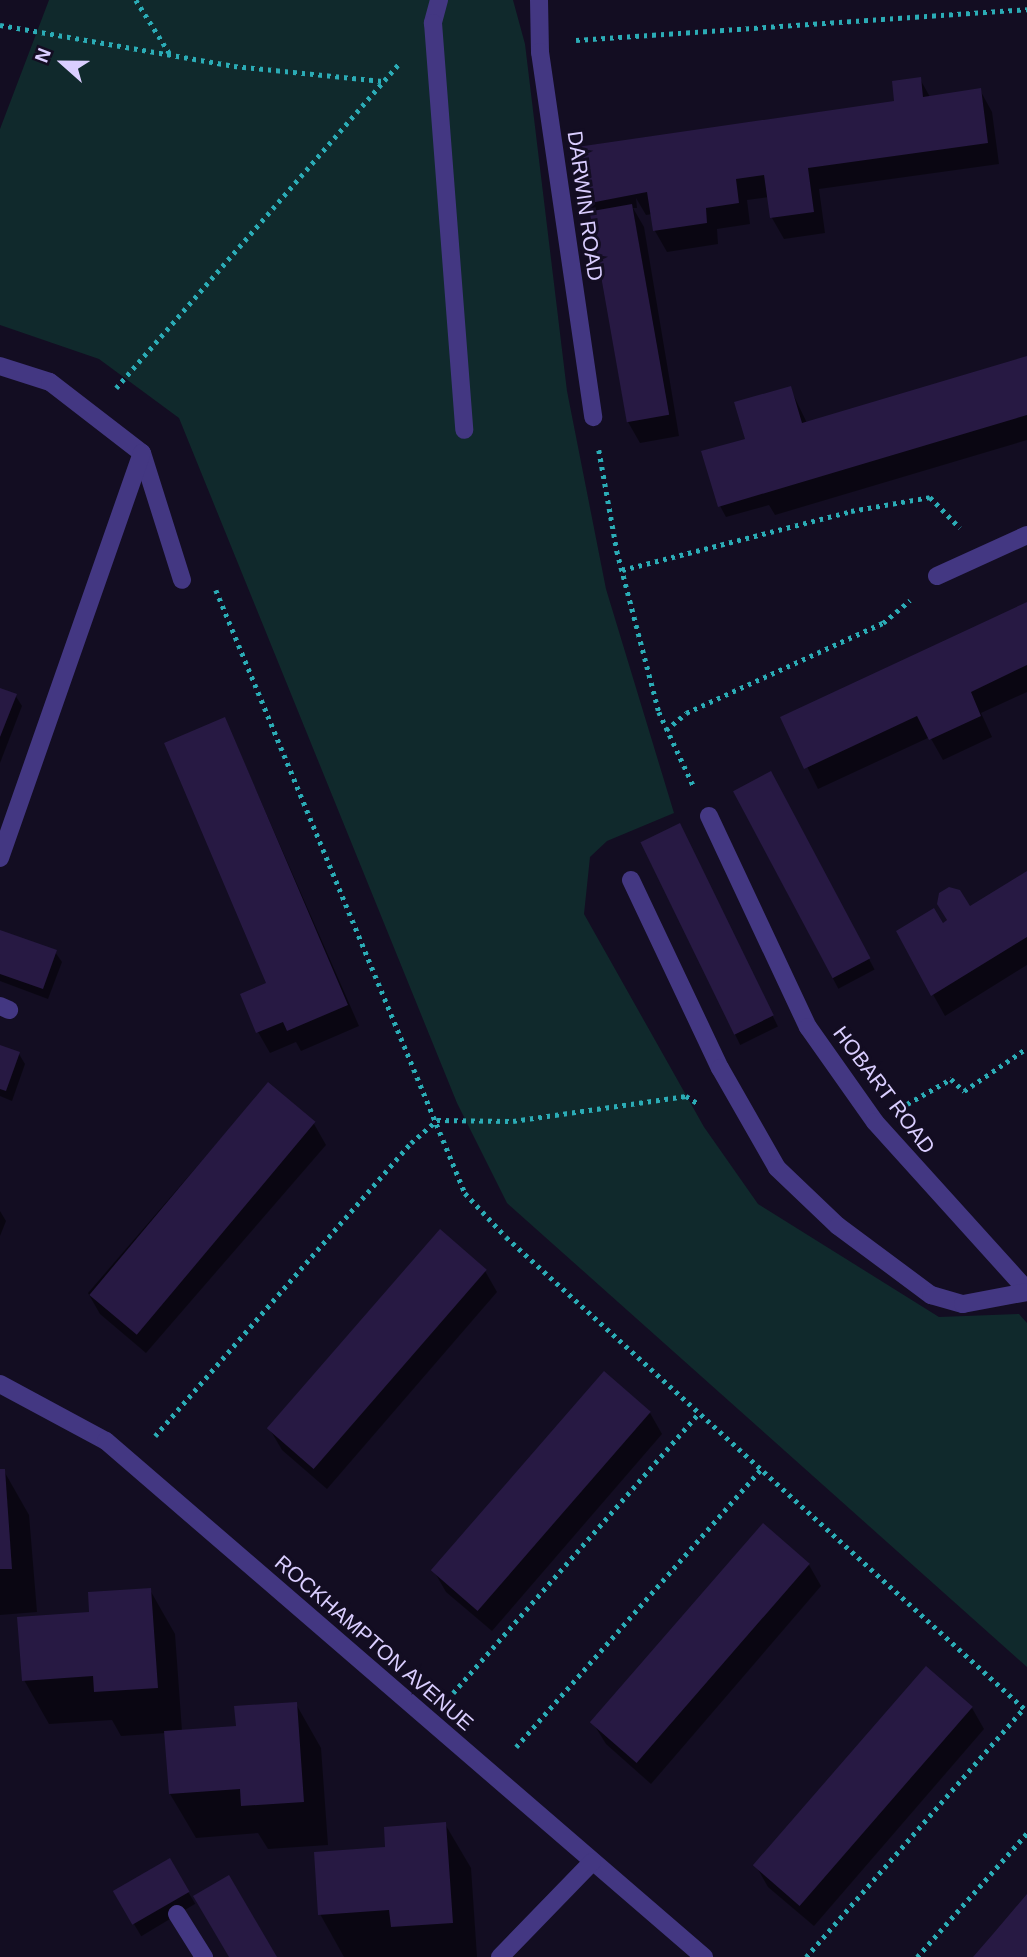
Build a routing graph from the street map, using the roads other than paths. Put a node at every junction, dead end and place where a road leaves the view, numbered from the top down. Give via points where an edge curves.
1 (439, 0) edge
2 (539, 0) edge
3 (0, 366) edge
4 (593, 417) road end
5 (464, 430) dead end
6 (142, 453) junction
7 (1027, 536) edge
8 (937, 576) road end
9 (181, 580) road end
10 (709, 816) road end
11 (0, 858) edge
12 (631, 880) dead end
13 (1027, 1291) edge
14 (0, 1384) edge
15 (592, 1862) junction
16 (177, 1914) dead end
17 (204, 1957) edge
18 (500, 1957) edge
19 (704, 1957) edge

1 - 5 street via 433,23
2 - 4 street, DARWIN ROAD via 540,42
3 - 6 street via 50,382
6 - 9 street
6 - 11 street
7 - 8 street
10 - 13 street, HOBART ROAD via 808,1027 876,1122
12 - 13 street via 720,1068 777,1168 849,1234 931,1295 963,1304
14 - 15 street, ROCKHAMPTON AVENUE via 106,1441
15 - 18 street
15 - 19 street, ROCKHAMPTON AVENUE
16 - 17 street

